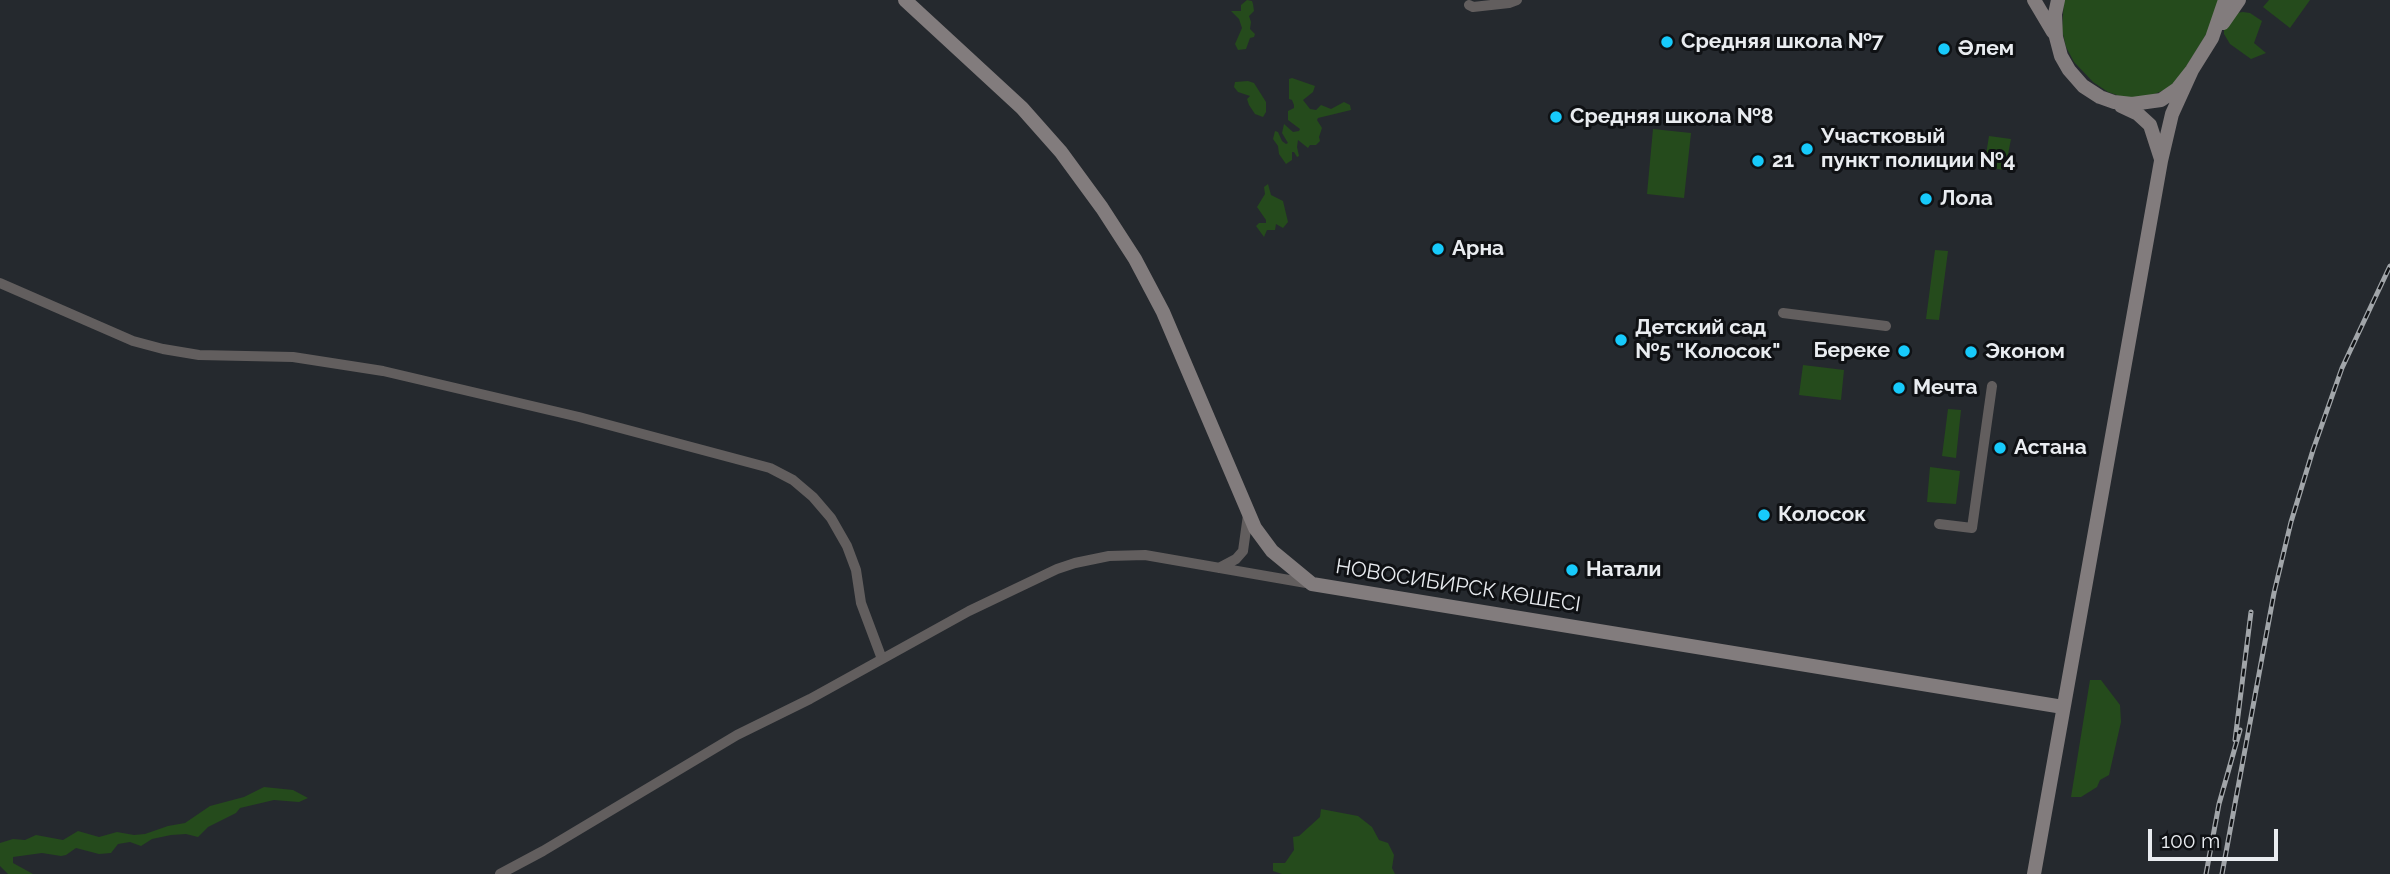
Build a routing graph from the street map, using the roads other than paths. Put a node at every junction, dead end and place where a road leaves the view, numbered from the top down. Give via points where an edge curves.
1 (905, 0) edge
2 (1517, 0) edge
3 (2034, 0) edge
4 (2058, 0) edge
5 (2225, 0) edge
6 (2239, 0) edge
7 (1469, 5) dead end
8 (2056, 37) junction
9 (2212, 38) junction
10 (2192, 70) junction
11 (2114, 102) junction
12 (2161, 161) junction
13 (0, 283) edge
14 (1783, 313) dead end
15 (1886, 326) dead end
16 (1992, 386) dead end
17 (1248, 515) junction
18 (1939, 524) dead end
19 (1219, 568) junction
20 (1312, 584) junction
21 (882, 659) junction
22 (2063, 707) junction
23 (500, 874) edge
24 (2034, 874) edge

1 - 17 main road, НОВОСИБИРСК КӨШЕСІ via 1045,133 1124,240 1168,323
2 - 7 street
3 - 8 main road
4 - 8 main road
5 - 9 main road
6 - 9 main road
8 - 11 main road via 2075,78 2091,92
9 - 10 main road
10 - 11 main road via 2161,100
10 - 12 main road via 2172,114
11 - 12 main road via 2150,125
12 - 22 main road
13 - 21 street via 133,341 163,349 199,355 293,357 383,371 770,468 803,488 831,518 856,570 864,612
14 - 15 street
16 - 18 street via 1972,528
17 - 19 street via 1243,551
17 - 20 main road, НОВОСИБИРСК КӨШЕСІ via 1272,551
19 - 20 street
19 - 21 street via 1145,555 1075,563 1024,583
20 - 22 main road, НОВОСИБИРСК КӨШЕСІ
21 - 23 street via 737,735
22 - 24 main road

